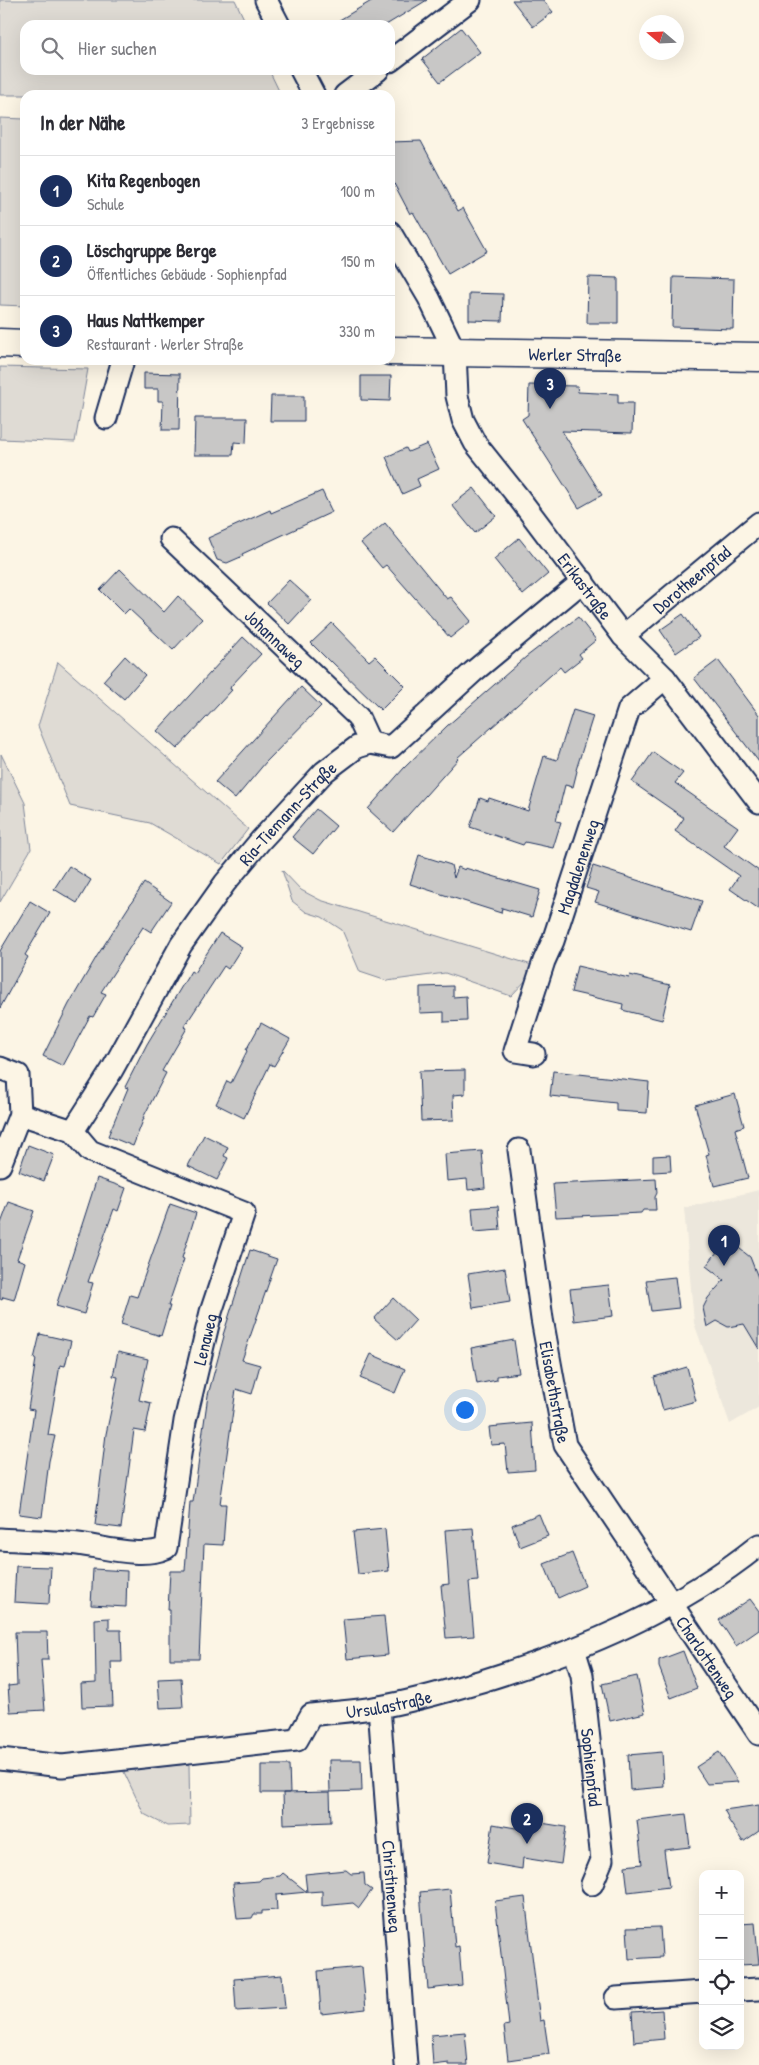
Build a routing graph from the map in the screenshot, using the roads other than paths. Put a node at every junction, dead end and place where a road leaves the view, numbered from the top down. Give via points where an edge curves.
1 (266, 0) edge
2 (470, 0) edge
3 (276, 20) edge
4 (395, 57) edge
5 (304, 75) edge
6 (371, 75) edge
7 (311, 90) edge
8 (352, 90) edge
9 (395, 240) edge
10 (0, 343) edge
11 (20, 344) edge
12 (395, 351) edge
13 (455, 352) junction
14 (759, 357) edge
15 (122, 365) edge
16 (106, 418) dead end
17 (759, 522) edge
18 (172, 539) dead end
19 (582, 581) junction
20 (623, 636) junction
21 (665, 678) junction
22 (370, 743) junction
23 (759, 802) edge
24 (534, 1054) dead end
25 (0, 1068) edge
26 (20, 1114) junction
27 (73, 1131) junction
28 (519, 1150) dead end
29 (0, 1165) edge
30 (0, 1539) edge
31 (759, 1545) edge
32 (672, 1604) junction
33 (574, 1649) junction
34 (379, 1707) junction
35 (759, 1734) edge
36 (0, 1759) edge
37 (592, 1884) dead end
38 (759, 1988) edge
39 (744, 1990) edge
40 (699, 1992) edge
41 (616, 1998) dead end
42 (406, 2065) edge

1 - 3 street
2 - 4 street
5 - 7 street
6 - 8 street
9 - 13 street via 429,298
10 - 11 main road
12 - 13 main road, Werler Straße
13 - 14 main road, Werler Straße
13 - 19 street, Erikastraße via 457,396 463,420 475,443
15 - 16 street
17 - 20 street, Dorotheenpfad
18 - 22 street, Johannaweg via 358,717
19 - 20 street, Erikastraße
19 - 22 street, Ria-Tiemann-Straße via 473,672 391,747
20 - 21 street, Erikastraße
21 - 23 street, Erikastraße
21 - 24 street, Magdalenenweg via 629,708 514,1051
22 - 27 street, Ria-Tiemann-Straße via 357,747 324,772 225,883 181,946 112,1070
25 - 26 street via 18,1075
26 - 27 street
26 - 29 street
27 - 30 street, Lenaweg via 90,1151 244,1214 211,1312 186,1421 166,1548 156,1552
28 - 32 street, Elisabethstraße via 542,1319 565,1445
31 - 32 street, Ursulastraße
32 - 33 street, Ursulastraße
32 - 35 street, Charlottenweg
33 - 34 street, Ursulastraße via 455,1689
33 - 37 street, Sophienpfad via 582,1674 602,1860
34 - 36 street, Ursulastraße via 311,1715 297,1740 62,1766
34 - 42 street, Christinenweg
38 - 39 street
40 - 41 street

